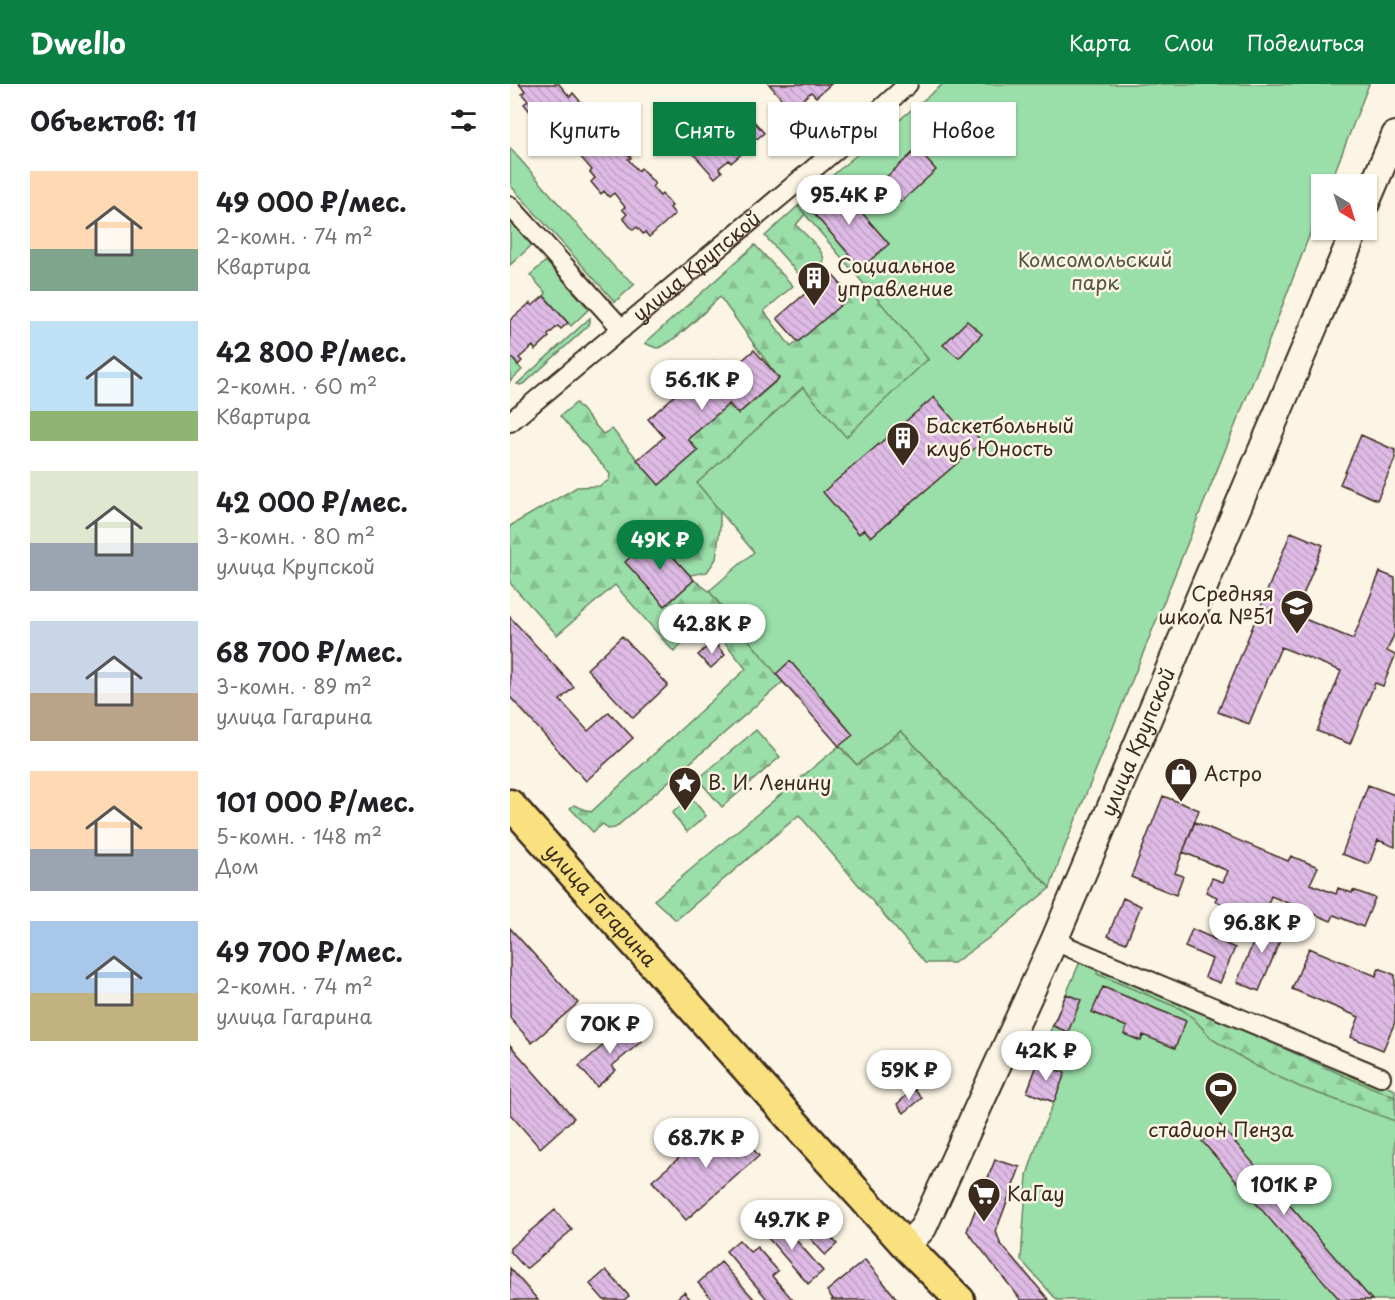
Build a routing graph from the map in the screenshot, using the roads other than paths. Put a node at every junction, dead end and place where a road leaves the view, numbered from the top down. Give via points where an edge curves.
1 (908, 84) edge
2 (1395, 135) edge
3 (1377, 177) edge
4 (510, 206) edge
5 (1351, 240) edge
6 (622, 329) junction
7 (510, 422) edge
8 (510, 804) edge
9 (1054, 941) junction
10 (1381, 1077) dead end
11 (906, 1246) junction
12 (960, 1300) edge

1 - 6 street, улица Крупской
2 - 3 main road
4 - 6 street
5 - 9 main road, улица Крупской
6 - 7 street, улица Крупской
8 - 11 main road, улица Гагарина
9 - 10 street
9 - 11 main road, улица Крупской via 923,1228
11 - 12 main road, улица Гагарина

